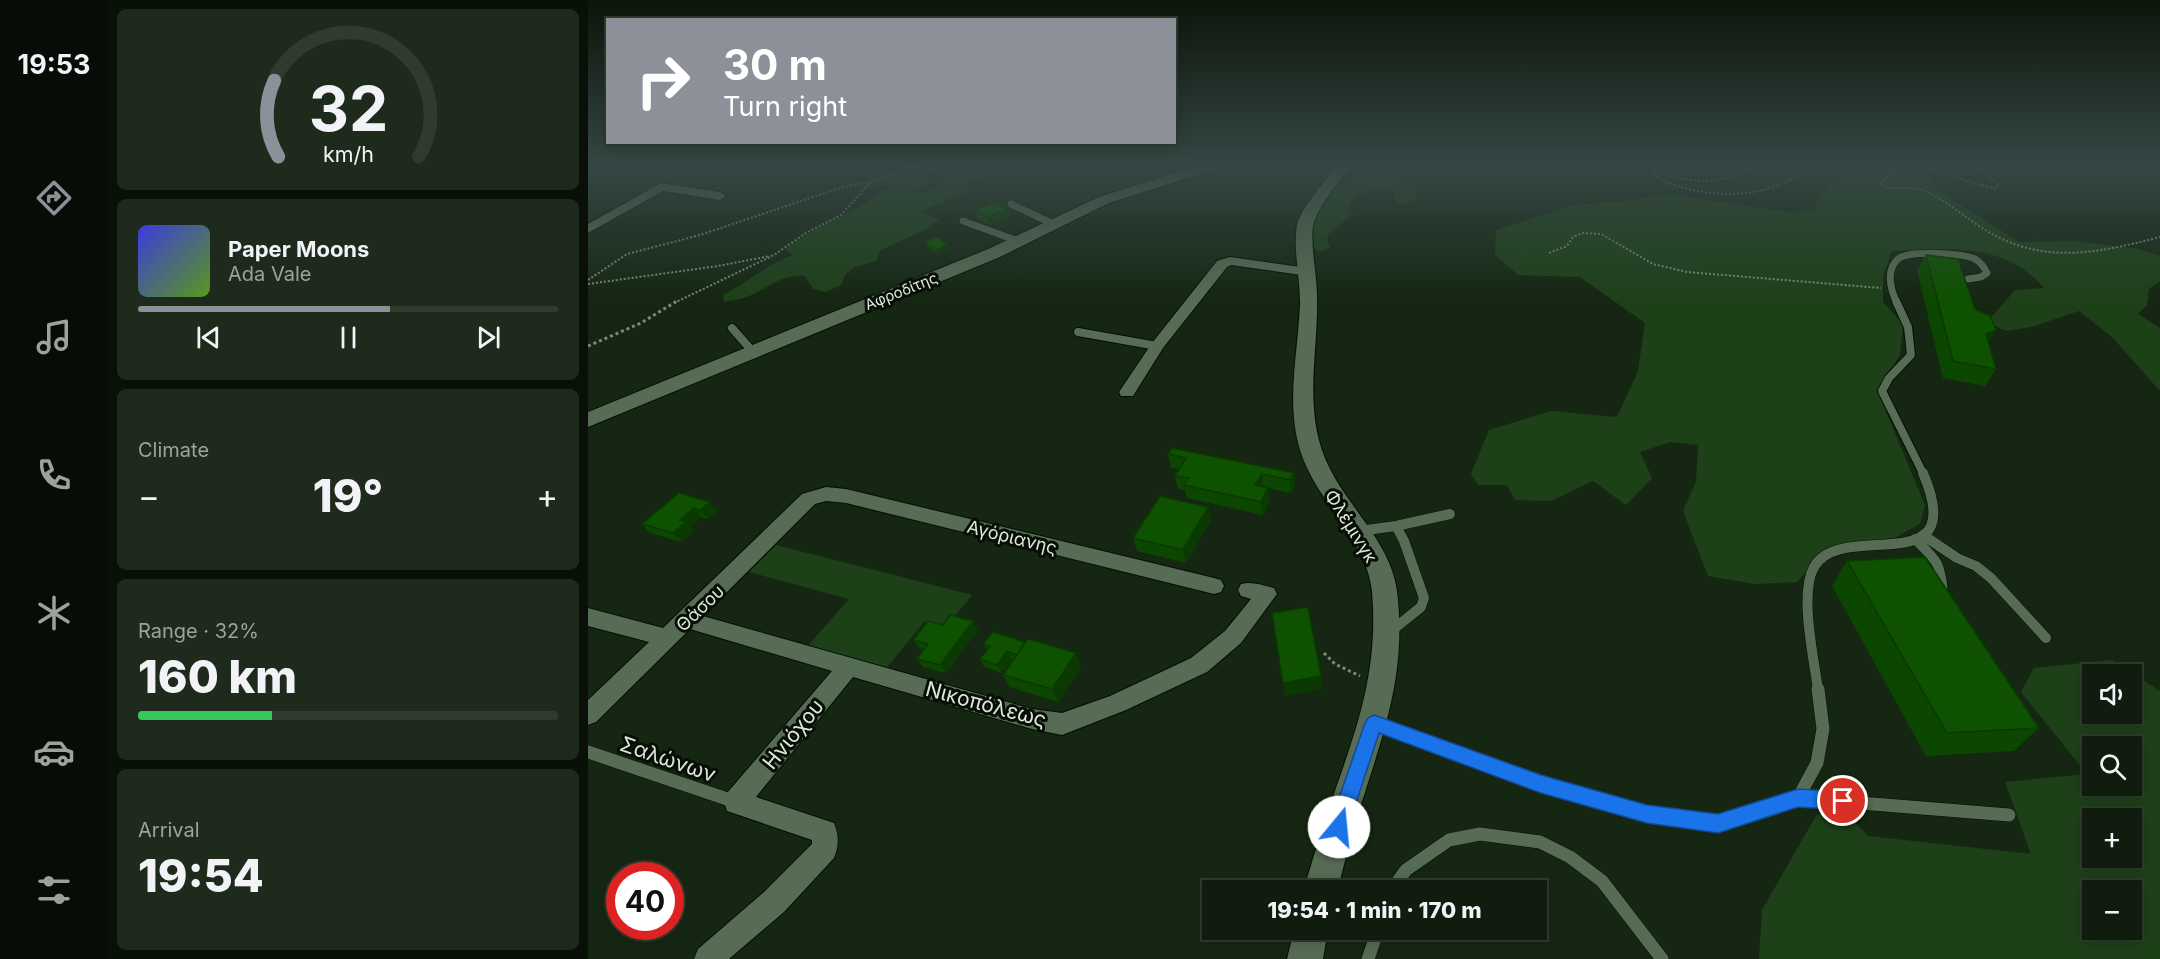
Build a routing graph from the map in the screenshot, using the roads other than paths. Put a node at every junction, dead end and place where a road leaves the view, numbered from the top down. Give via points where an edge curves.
1 (618, 210) edge
2 (1023, 210) edge
3 (1084, 210) edge
4 (1313, 210) edge
5 (963, 221) dead end
6 (1053, 225) junction
7 (588, 229) edge
8 (1018, 241) junction
9 (1308, 272) junction
10 (1968, 279) dead end
11 (732, 328) dead end
12 (1078, 332) dead end
13 (1157, 346) junction
14 (753, 352) junction
15 (1127, 392) dead end
16 (588, 420) edge
17 (809, 499) joint
18 (1450, 514) dead end
19 (1396, 526) junction
20 (1357, 532) junction
21 (1919, 537) junction
22 (1214, 586) dead end
23 (1248, 590) dead end
24 (1947, 607) edge
25 (588, 617) edge
26 (688, 620) junction
27 (1386, 634) junction
28 (669, 638) junction
29 (2046, 638) dead end
30 (849, 666) junction
31 (588, 715) edge
32 (1374, 723) junction
33 (588, 752) edge
34 (1798, 798) junction
35 (736, 802) junction
36 (2009, 814) dead end
37 (1323, 880) edge
38 (1399, 880) edge
39 (1309, 940) edge
40 (1375, 940) edge
41 (708, 959) edge
42 (1305, 959) edge
43 (1368, 959) edge
44 (1662, 959) edge

1 - 7 street
2 - 6 lane
3 - 6 street, Αφροδίτης
4 - 9 street, Φλέμινγκ via 1305,224
5 - 8 lane
6 - 8 street, Αφροδίτης
8 - 14 street, Αφροδίτης
9 - 13 street via 1230,261 1222,264
9 - 20 street, Φλέμινγκ via 1302,377 1305,432 1322,480
10 - 21 lane via 1987,273 1976,259 1965,255 1909,255 1899,258 1889,280 1909,330 1911,355 1882,391 1930,492 1935,515 1929,531
11 - 14 lane
12 - 13 lane
13 - 15 street
14 - 16 street, Αφροδίτης
17 - 22 street, Αγόριανης via 826,494 846,496
17 - 26 street, Θάσου
18 - 19 lane
19 - 20 lane
19 - 27 lane via 1424,598 1421,607
20 - 27 street, Φλέμινγκ via 1382,578
21 - 24 lane via 1941,569
21 - 29 lane via 1976,566
21 - 34 lane via 1844,549 1824,556 1812,570 1806,592 1823,729 1817,763
23 - 30 street, Νικοπόλεως via 1267,594 1233,637 1199,665 1062,724 1032,719
25 - 28 street
26 - 28 street, Θάσου
26 - 30 street, Νικοπόλεως
27 - 32 street, Φλέμινγκ via 1383,687
28 - 31 street, Θάσου
30 - 35 street, Ηνιόχου
32 - 34 lane via 1541,784 1647,814 1718,823
32 - 37 street, Φλέμινγκ
33 - 35 lane, Σαλώνων
34 - 36 lane
35 - 41 street via 825,832 825,849 774,902
38 - 44 lane via 1406,870 1449,840 1480,834 1540,843 1570,857 1602,881
39 - 42 street
40 - 43 lane

